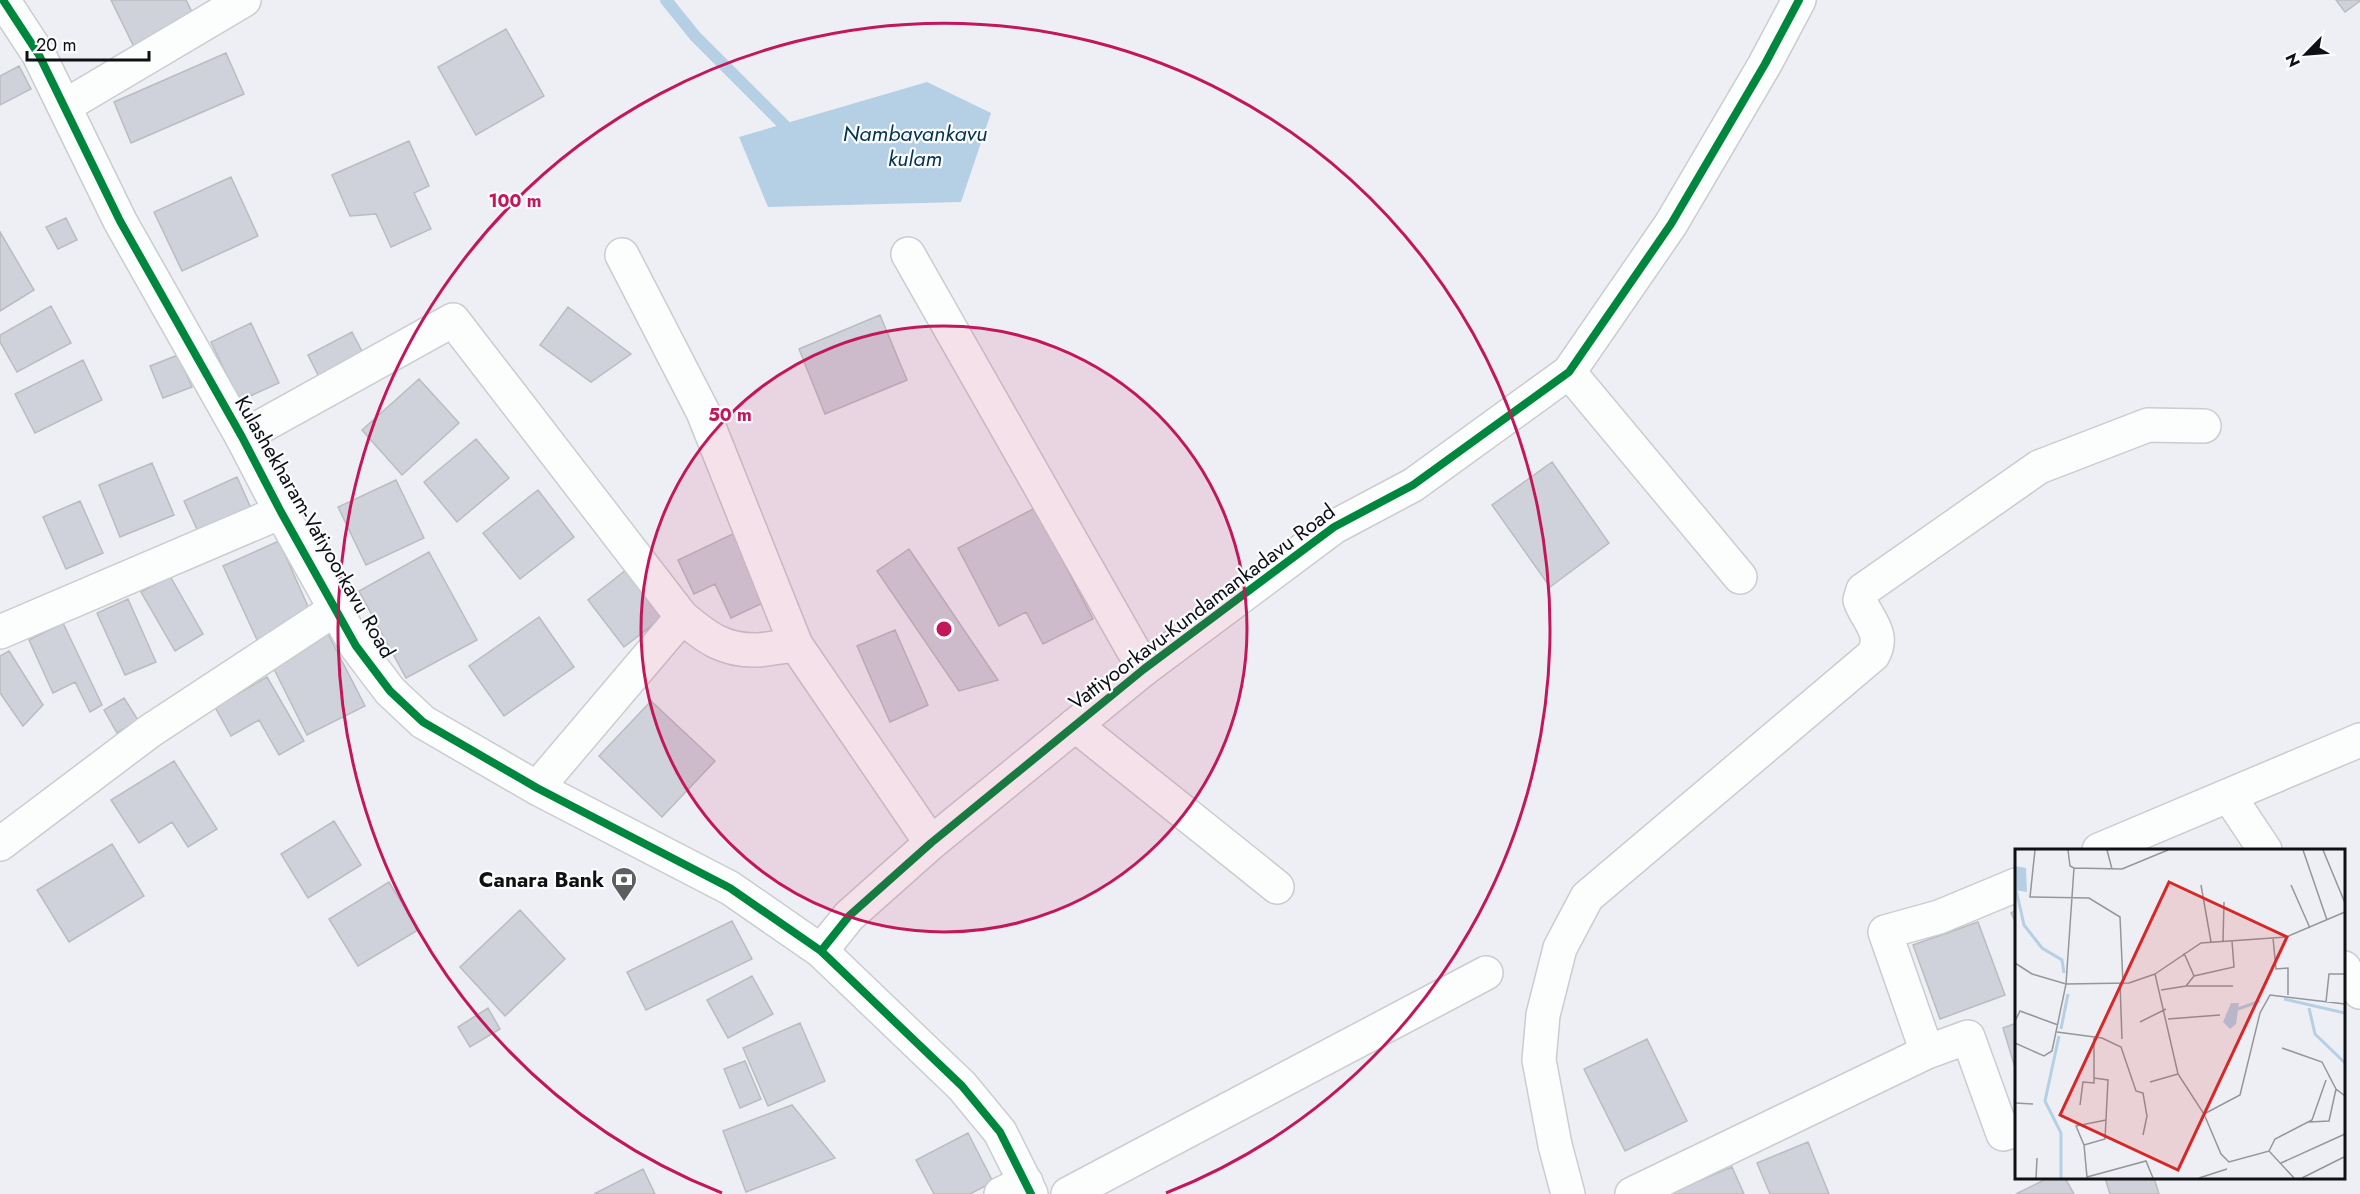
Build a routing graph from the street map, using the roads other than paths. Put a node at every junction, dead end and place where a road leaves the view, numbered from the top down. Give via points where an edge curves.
1 (3, 0) edge
2 (244, 0) edge
3 (1795, 1) edge
4 (65, 106) junction
5 (908, 254) dead end
6 (622, 255) dead end
7 (1569, 372) junction
8 (2204, 426) dead end
9 (242, 436) junction
10 (281, 512) junction
11 (1740, 577) dead end
12 (337, 609) junction
13 (682, 617) junction
14 (0, 632) edge
15 (796, 645) junction
16 (1144, 669) junction
17 (1075, 725) junction
18 (2360, 740) edge
19 (537, 789) junction
20 (2229, 796) junction
21 (931, 843) junction
22 (0, 844) edge
23 (2101, 849) edge
24 (2264, 849) edge
25 (2015, 885) edge
26 (1277, 887) dead end
27 (821, 951) junction
28 (2345, 971) edge
29 (1486, 973) dead end
30 (2360, 992) edge
31 (1927, 1052) junction
32 (2015, 1130) edge
33 (1019, 1190) edge
34 (1068, 1194) edge
35 (1568, 1194) edge
36 (1632, 1194) edge

1 - 4 street, Kulashekharam-Vatiyoorkavu Road via 39,55
2 - 4 street
3 - 7 street, Vattiyoorkavu-Kundamankadavu Road via 1766,64 1671,224
4 - 9 street, Kulashekharam-Vatiyoorkavu Road via 120,221
5 - 16 street
6 - 15 street via 703,412
7 - 11 street
7 - 16 street, Vattiyoorkavu-Kundamankadavu Road via 1413,485 1334,527
8 - 35 street via 2148,424 2038,467 1863,590 1860,600 1878,636 1873,655 1587,897 1560,948 1543,1015 1539,1060
9 - 10 street, Kulashekharam-Vatiyoorkavu Road
9 - 13 street via 453,320
10 - 12 street, Kulashekharam-Vatiyoorkavu Road
10 - 14 street
12 - 19 street, Kulashekharam-Vatiyoorkavu Road via 357,646 390,691 423,722
12 - 22 street via 150,731
13 - 15 street via 706,637 730,648 760,650
13 - 19 street
15 - 21 street
16 - 17 street, Vattiyoorkavu-Kundamankadavu Road
17 - 21 street, Vattiyoorkavu-Kundamankadavu Road
17 - 26 street
18 - 20 street
19 - 27 street, Kulashekharam-Vatiyoorkavu Road via 730,888
20 - 23 street
20 - 24 street
21 - 27 street, Vattiyoorkavu-Kundamankadavu Road via 849,916
25 - 31 street via 1939,917 1885,932
27 - 33 street via 963,1086 1000,1132
28 - 30 street
29 - 34 street
31 - 32 street via 1968,1037 2003,1134
31 - 36 street

